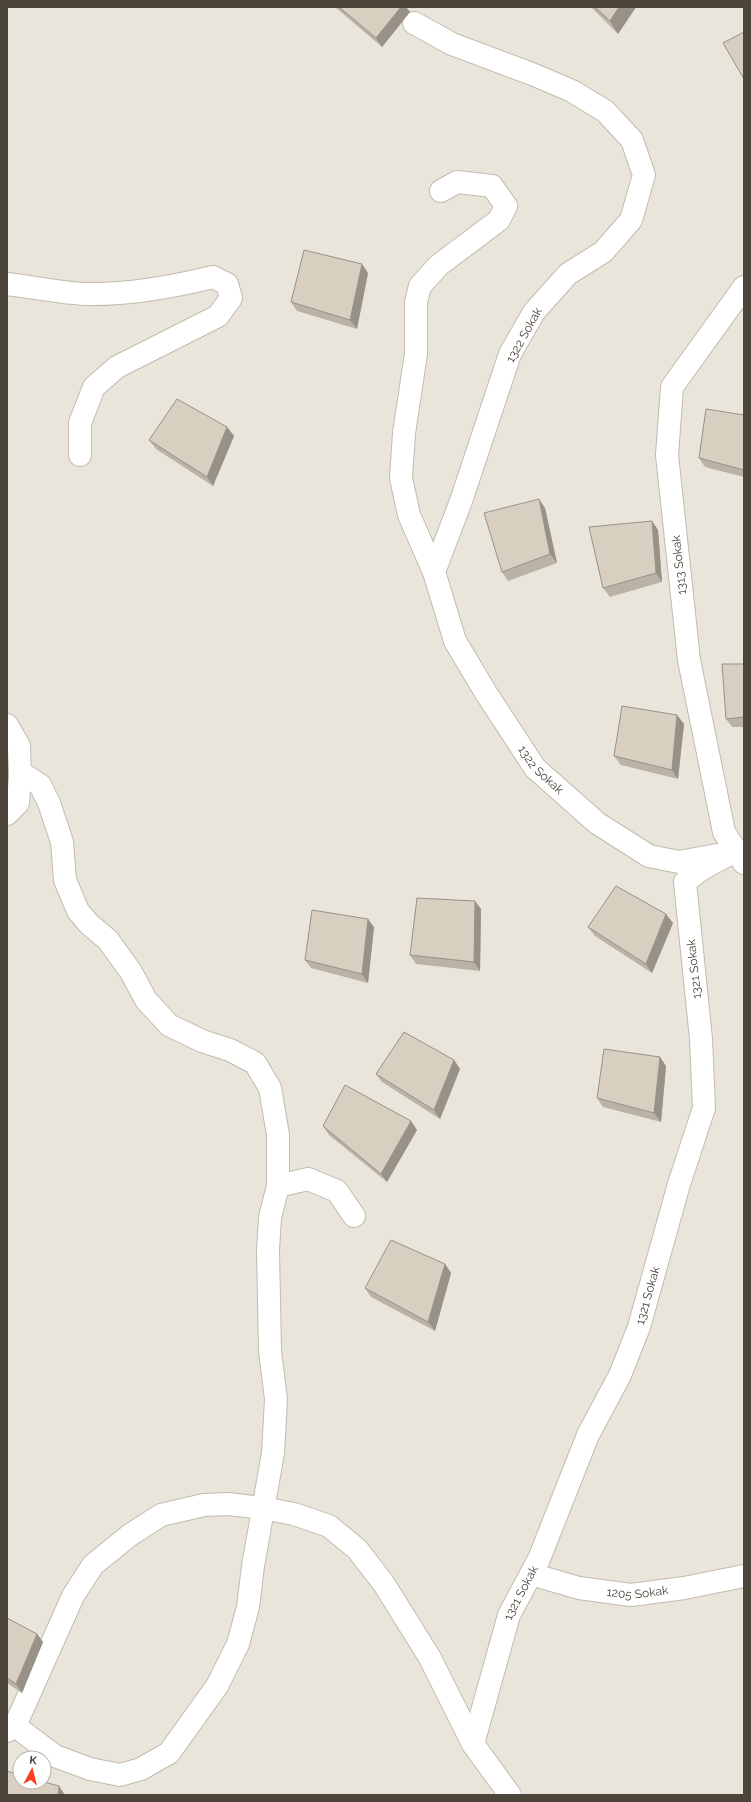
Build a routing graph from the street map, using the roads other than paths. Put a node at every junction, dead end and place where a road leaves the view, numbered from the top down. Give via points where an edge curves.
1 (414, 23) dead end
2 (442, 191) dead end
3 (7, 284) edge
4 (744, 287) edge
5 (80, 455) dead end
6 (434, 572) junction
7 (7, 725) edge
8 (20, 772) junction
9 (7, 814) edge
10 (741, 855) edge
11 (278, 1186) junction
12 (354, 1216) dead end
13 (263, 1508) junction
14 (531, 1574) junction
15 (744, 1576) edge
16 (11, 1728) edge
17 (473, 1744) junction
18 (510, 1795) edge

1 - 6 street, 1322 Sokak via 452,44 572,91 605,111 632,140 644,175 631,220 603,252 568,274 534,312 510,354
2 - 6 street, 1322 Sokak via 457,182 492,186 506,206 499,220 434,271 420,286 416,302 416,354 404,433 401,478 409,515
3 - 5 street via 86,294 170,286 213,276 226,284 230,298 218,316 117,367 94,387 80,423
4 - 10 street, 1313 Sokak via 672,387 667,455 689,660 724,832
6 - 10 street, 1322 Sokak via 455,641 535,768 597,823 649,856 679,862
7 - 8 street via 18,746
8 - 9 street via 18,803
8 - 11 street via 40,785 49,803 62,842 65,880 78,911 108,940 132,972 146,1000 169,1025 255,1063 270,1088 278,1135
10 - 14 street, 1321 Sokak via 702,869 685,882 701,1039 704,1108 679,1184 639,1327 620,1375 588,1435 558,1514
11 - 12 street via 308,1178 337,1192
11 - 13 street via 270,1217 268,1250 270,1351 276,1399 273,1453
13 - 16 street via 228,1504 204,1505 161,1515 130,1535 93,1565 73,1596
13 - 16 street via 248,1607 238,1644 217,1686 169,1752 141,1769 120,1775 90,1769 55,1756
13 - 17 street via 294,1514 329,1526 357,1549 384,1584 430,1658
14 - 15 street, 1205 Sokak via 580,1588 631,1595
14 - 17 street, 1321 Sokak via 510,1615
17 - 18 street

